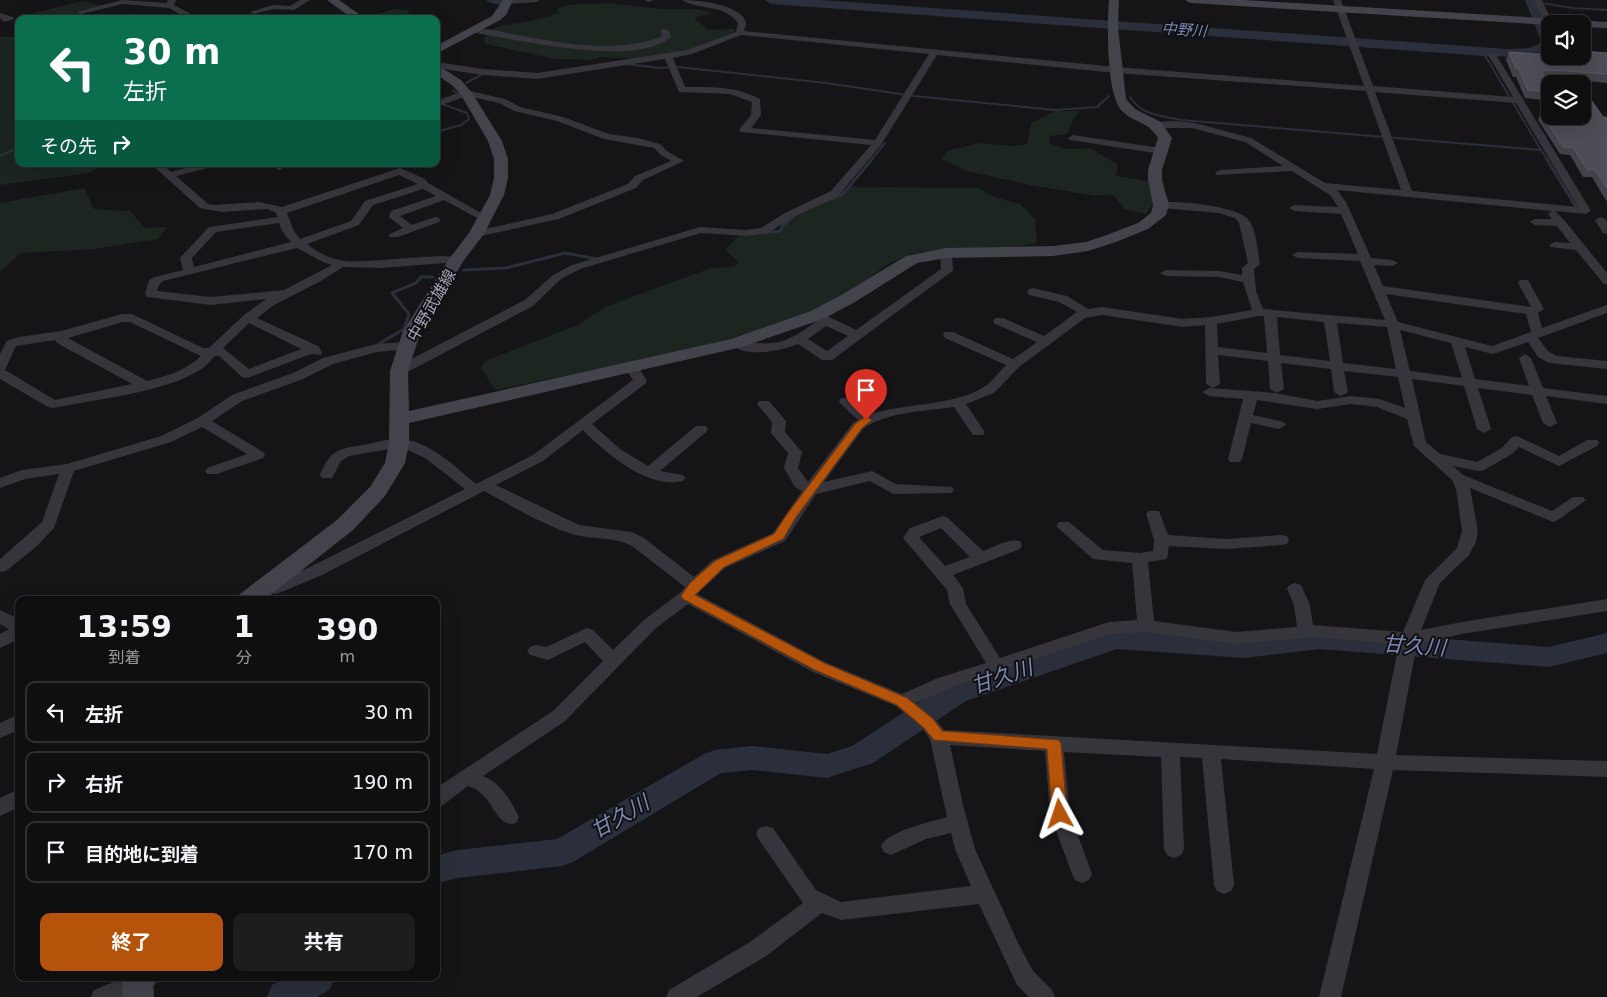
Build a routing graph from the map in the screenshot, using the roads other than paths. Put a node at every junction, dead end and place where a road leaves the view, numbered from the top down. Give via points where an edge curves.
1 (306, 0) edge
2 (332, 0) edge
3 (536, 0) edge
4 (686, 0) edge
5 (1114, 0) edge
6 (1190, 0) edge
7 (1538, 0) edge
8 (507, 1) edge
9 (172, 3) edge
10 (1339, 5) edge
11 (81, 12) dead end
12 (254, 12) dead end
13 (0, 15) edge
14 (186, 15) edge
15 (355, 15) edge
16 (1545, 15) edge
17 (8, 20) dead end
18 (1541, 22) edge
19 (1591, 24) edge
20 (1607, 25) edge
21 (475, 30) junction
22 (664, 31) dead end
23 (740, 33) junction
24 (440, 49) edge
25 (935, 52) junction
26 (1541, 54) edge
27 (1492, 55) dead end
28 (668, 56) junction
29 (1532, 56) edge
30 (440, 66) edge
31 (440, 68) edge
32 (1116, 70) junction
33 (488, 74) junction
34 (498, 82) dead end
35 (1369, 89) junction
36 (466, 94) junction
37 (1518, 100) junction
38 (440, 103) edge
39 (1157, 125) junction
40 (1073, 138) dead end
41 (878, 143) junction
42 (1161, 151) junction
43 (164, 167) edge
44 (1296, 168) junction
45 (1220, 173) dead end
46 (424, 184) junction
47 (1326, 186) junction
48 (1407, 193) junction
49 (445, 196) junction
50 (1161, 205) junction
51 (1294, 208) dead end
52 (1345, 211) junction
53 (282, 215) junction
54 (486, 218) junction
55 (435, 220) dead end
56 (1600, 220) dead end
57 (1535, 222) dead end
58 (411, 229) junction
59 (1607, 231) edge
60 (476, 234) junction
61 (394, 235) dead end
62 (298, 244) junction
63 (1555, 245) dead end
64 (1580, 247) junction
65 (946, 253) junction
66 (1298, 255) dead end
67 (457, 259) junction
68 (1366, 259) junction
69 (1392, 263) dead end
70 (342, 264) junction
71 (189, 272) junction
72 (1166, 273) dead end
73 (1247, 279) junction
74 (1607, 280) edge
75 (1524, 283) dead end
76 (1378, 289) junction
77 (1472, 290) dead end
78 (1033, 292) dead end
79 (284, 294) junction
80 (1478, 303) junction
81 (1607, 309) edge
82 (1531, 311) junction
83 (1264, 312) junction
84 (1086, 313) junction
85 (248, 318) junction
86 (821, 318) junction
87 (1330, 318) junction
88 (999, 321) dead end
89 (1211, 321) junction
90 (1448, 323) dead end
91 (1392, 324) junction
92 (62, 335) junction
93 (856, 335) junction
94 (949, 335) dead end
95 (1535, 336) junction
96 (1440, 337) junction
97 (801, 340) junction
98 (1046, 341) junction
99 (1457, 341) junction
100 (736, 344) junction
101 (406, 346) junction
102 (313, 349) junction
103 (1212, 350) junction
104 (211, 352) junction
105 (1274, 357) junction
106 (1525, 358) dead end
107 (328, 361) junction
108 (1014, 364) junction
109 (1337, 365) junction
110 (1607, 366) edge
111 (0, 368) edge
112 (632, 368) junction
113 (400, 371) junction
114 (0, 373) edge
115 (1404, 374) junction
116 (1470, 382) junction
117 (145, 386) junction
118 (1277, 389) dead end
119 (1537, 391) junction
120 (1341, 392) dead end
121 (1251, 395) junction
122 (1607, 400) edge
123 (846, 401) dead end
124 (958, 402) junction
125 (764, 404) dead end
126 (1414, 417) junction
127 (400, 418) junction
128 (1246, 418) junction
129 (866, 420) junction
130 (203, 421) junction
131 (584, 423) junction
132 (1550, 423) dead end
133 (1279, 425) dead end
134 (1484, 429) dead end
135 (701, 430) dead end
136 (978, 432) dead end
137 (399, 442) junction
138 (1592, 443) dead end
139 (1434, 457) junction
140 (1235, 459) dead end
141 (68, 468) junction
142 (212, 471) dead end
143 (651, 471) junction
144 (326, 476) dead end
145 (678, 478) dead end
146 (1458, 478) junction
147 (0, 483) edge
148 (479, 488) junction
149 (811, 490) junction
150 (948, 490) dead end
151 (1578, 500) dead end
152 (1154, 514) dead end
153 (1064, 526) dead end
154 (1162, 540) junction
155 (1281, 540) dead end
156 (1014, 545) dead end
157 (981, 558) junction
158 (1140, 558) junction
159 (0, 567) edge
160 (944, 573) junction
161 (265, 587) junction
162 (1295, 589) dead end
163 (690, 591) junction
164 (253, 596) edge
165 (1607, 605) edge
166 (0, 616) edge
167 (15, 626) edge
168 (1146, 626) junction
169 (15, 632) edge
170 (1306, 632) junction
171 (0, 642) edge
172 (1409, 643) junction
173 (536, 651) dead end
174 (614, 662) junction
175 (996, 665) junction
176 (907, 705) junction
177 (15, 723) edge
178 (933, 730) junction
179 (0, 731) edge
180 (1054, 744) junction
181 (1170, 750) junction
182 (1211, 751) junction
183 (1385, 762) junction
184 (1607, 769) edge
185 (465, 778) junction
186 (440, 796) edge
187 (15, 799) edge
188 (0, 808) edge
189 (509, 817) dead end
190 (957, 823) junction
191 (766, 834) dead end
192 (891, 846) dead end
193 (1174, 849) dead end
194 (1082, 874) dead end
195 (1224, 885) dead end
196 (985, 894) junction
197 (820, 904) junction
198 (141, 983) edge
199 (102, 997) edge
200 (677, 997) edge
201 (1044, 997) edge
202 (1330, 997) edge

1 - 12 street via 291,8 273,7
2 - 15 street
3 - 8 street
4 - 23 street via 739,16 742,23
5 - 32 street via 1112,25
6 - 10 street
7 - 16 street
8 - 21 street via 500,15
9 - 11 street via 123,2
9 - 14 street
10 - 18 street
10 - 35 street
13 - 17 street via 10,18
19 - 20 street
21 - 22 street via 617,49 660,41 667,37
21 - 24 street
23 - 25 street
23 - 28 street via 689,52
25 - 32 street
25 - 41 street
26 - 29 street
27 - 37 street
28 - 33 street via 537,76
28 - 41 street via 682,90 734,91 757,101 756,116 744,130
30 - 33 street
31 - 36 street, 中野武雄線
32 - 35 street
32 - 39 street via 1123,106
33 - 34 street via 484,78
35 - 37 street
35 - 48 street
36 - 38 street
36 - 54 street, 中野武雄線 via 501,159 497,195
36 - 60 street via 502,101 517,110 560,120 607,137 638,140 657,146 679,161 639,178 632,186 554,217
37 - 48 street via 1586,211
39 - 42 street via 1165,138
39 - 44 street via 1192,125 1237,136
40 - 42 street
41 - 113 street via 835,193 764,231 696,232 576,267 557,277 529,303
42 - 50 street via 1155,180
43 - 53 street via 204,206 221,210 262,206 275,208
44 - 45 street
44 - 47 street
46 - 49 street
46 - 53 street via 400,171
46 - 62 street via 369,203 355,223
47 - 48 street
47 - 52 street
49 - 54 street
49 - 58 street via 395,213 394,217
50 - 65 street via 1158,215 1143,226 1088,246 1053,251
50 - 73 street via 1229,211 1240,217 1245,222 1254,264 1248,268
51 - 52 street
52 - 68 street
53 - 62 street
53 - 71 street via 214,229 186,258
54 - 60 street, 中野武雄線
55 - 58 street
56 - 59 street
57 - 64 street via 1557,218
58 - 61 street
60 - 67 street, 中野武雄線
62 - 70 street
62 - 71 street
63 - 64 street
64 - 74 street
65 - 86 street via 912,259
65 - 93 street via 947,270
66 - 68 street
67 - 70 street via 380,265
67 - 101 street, 中野武雄線
68 - 69 street
68 - 76 street
70 - 79 street
71 - 79 street via 159,279 153,283 151,294 211,301
72 - 73 street via 1219,274
73 - 83 street via 1251,298
75 - 82 street via 1538,309
76 - 80 street
76 - 91 street
77 - 80 street
78 - 84 street via 1063,299
79 - 85 street
80 - 82 street
81 - 95 street
82 - 95 street
83 - 87 street
83 - 89 street
83 - 105 street
84 - 89 street via 1102,311 1184,323
84 - 98 street
85 - 102 street
85 - 104 street
86 - 93 street
86 - 97 street
86 - 100 street
87 - 91 street
87 - 109 street
88 - 98 street
89 - 103 street
90 - 96 street
91 - 96 street
91 - 115 street
92 - 104 street via 132,318 202,352
92 - 111 street via 11,344
92 - 117 street via 60,340
93 - 97 street via 828,357
94 - 108 street
95 - 99 street via 1493,350
95 - 110 street via 1543,354 1554,360
96 - 99 street
97 - 100 street via 768,348
98 - 108 street
99 - 116 street
100 - 112 street
101 - 107 street via 376,348
101 - 113 street, 中野武雄線
102 - 104 street via 247,374 222,352
102 - 107 street
103 - 105 street
103 - 121 street via 1211,388
104 - 117 street via 195,368
105 - 109 street
105 - 118 street
106 - 119 street
107 - 130 street via 298,376 237,398
108 - 124 street via 989,390
109 - 115 street
109 - 120 street
112 - 127 street
112 - 131 street via 640,381
113 - 127 street, 中野武雄線
114 - 117 street via 53,404
115 - 116 street
115 - 126 street
116 - 119 street
116 - 134 street
119 - 122 street
119 - 132 street
121 - 126 street via 1317,405 1351,400 1380,403
121 - 128 street
123 - 129 street
124 - 129 street via 883,414
124 - 136 street
125 - 149 street via 780,421 778,433 795,452 791,468 800,484
126 - 139 street via 1420,443
127 - 137 street, 中野武雄線
128 - 133 street
128 - 140 street
129 - 149 street via 858,426
130 - 141 street via 166,439
130 - 142 street via 258,455
131 - 143 street via 624,459
131 - 148 street via 538,458
135 - 143 street
137 - 144 street via 344,452 333,459
137 - 148 street via 414,445
137 - 161 street, 中野武雄線 via 394,464 378,491 345,526
138 - 139 street via 1559,462 1517,440 1507,451 1479,467
139 - 146 street
141 - 147 street via 22,475
141 - 159 street via 49,524
143 - 145 street via 665,478
146 - 151 street via 1553,517
146 - 172 street via 1465,497 1470,531 1468,542 1433,580
148 - 161 street via 316,571 277,588
148 - 163 street via 578,530 626,536 638,542
149 - 150 street via 872,476 893,489
149 - 163 street via 779,537 719,564
152 - 154 street
153 - 158 street via 1098,555
154 - 155 street via 1226,544
154 - 158 street via 1161,555
156 - 157 street
157 - 160 street
157 - 160 street via 943,521 915,532 911,538
158 - 168 street
160 - 175 street via 955,588 958,604
161 - 164 street, 中野武雄線
162 - 170 street via 1302,605
163 - 174 street via 650,624
163 - 176 street via 819,667
165 - 172 street via 1462,628
166 - 167 street
168 - 170 street via 1236,638
168 - 175 street via 1109,628
169 - 171 street
170 - 172 street
172 - 183 street
173 - 174 street via 548,654 587,634
174 - 185 street via 559,716
175 - 176 street via 944,682
176 - 178 street
177 - 179 street
178 - 180 street
178 - 190 street
180 - 181 street
180 - 194 street via 1060,814
181 - 182 street
181 - 193 street
182 - 183 street
182 - 195 street
183 - 184 street
183 - 202 street
185 - 186 street
185 - 189 street via 480,780 497,795
187 - 188 street
190 - 192 street via 922,832
190 - 196 street via 964,849
191 - 197 street via 809,896
196 - 197 street via 842,910
196 - 201 street via 1025,978
197 - 200 street via 758,949
198 - 199 street

